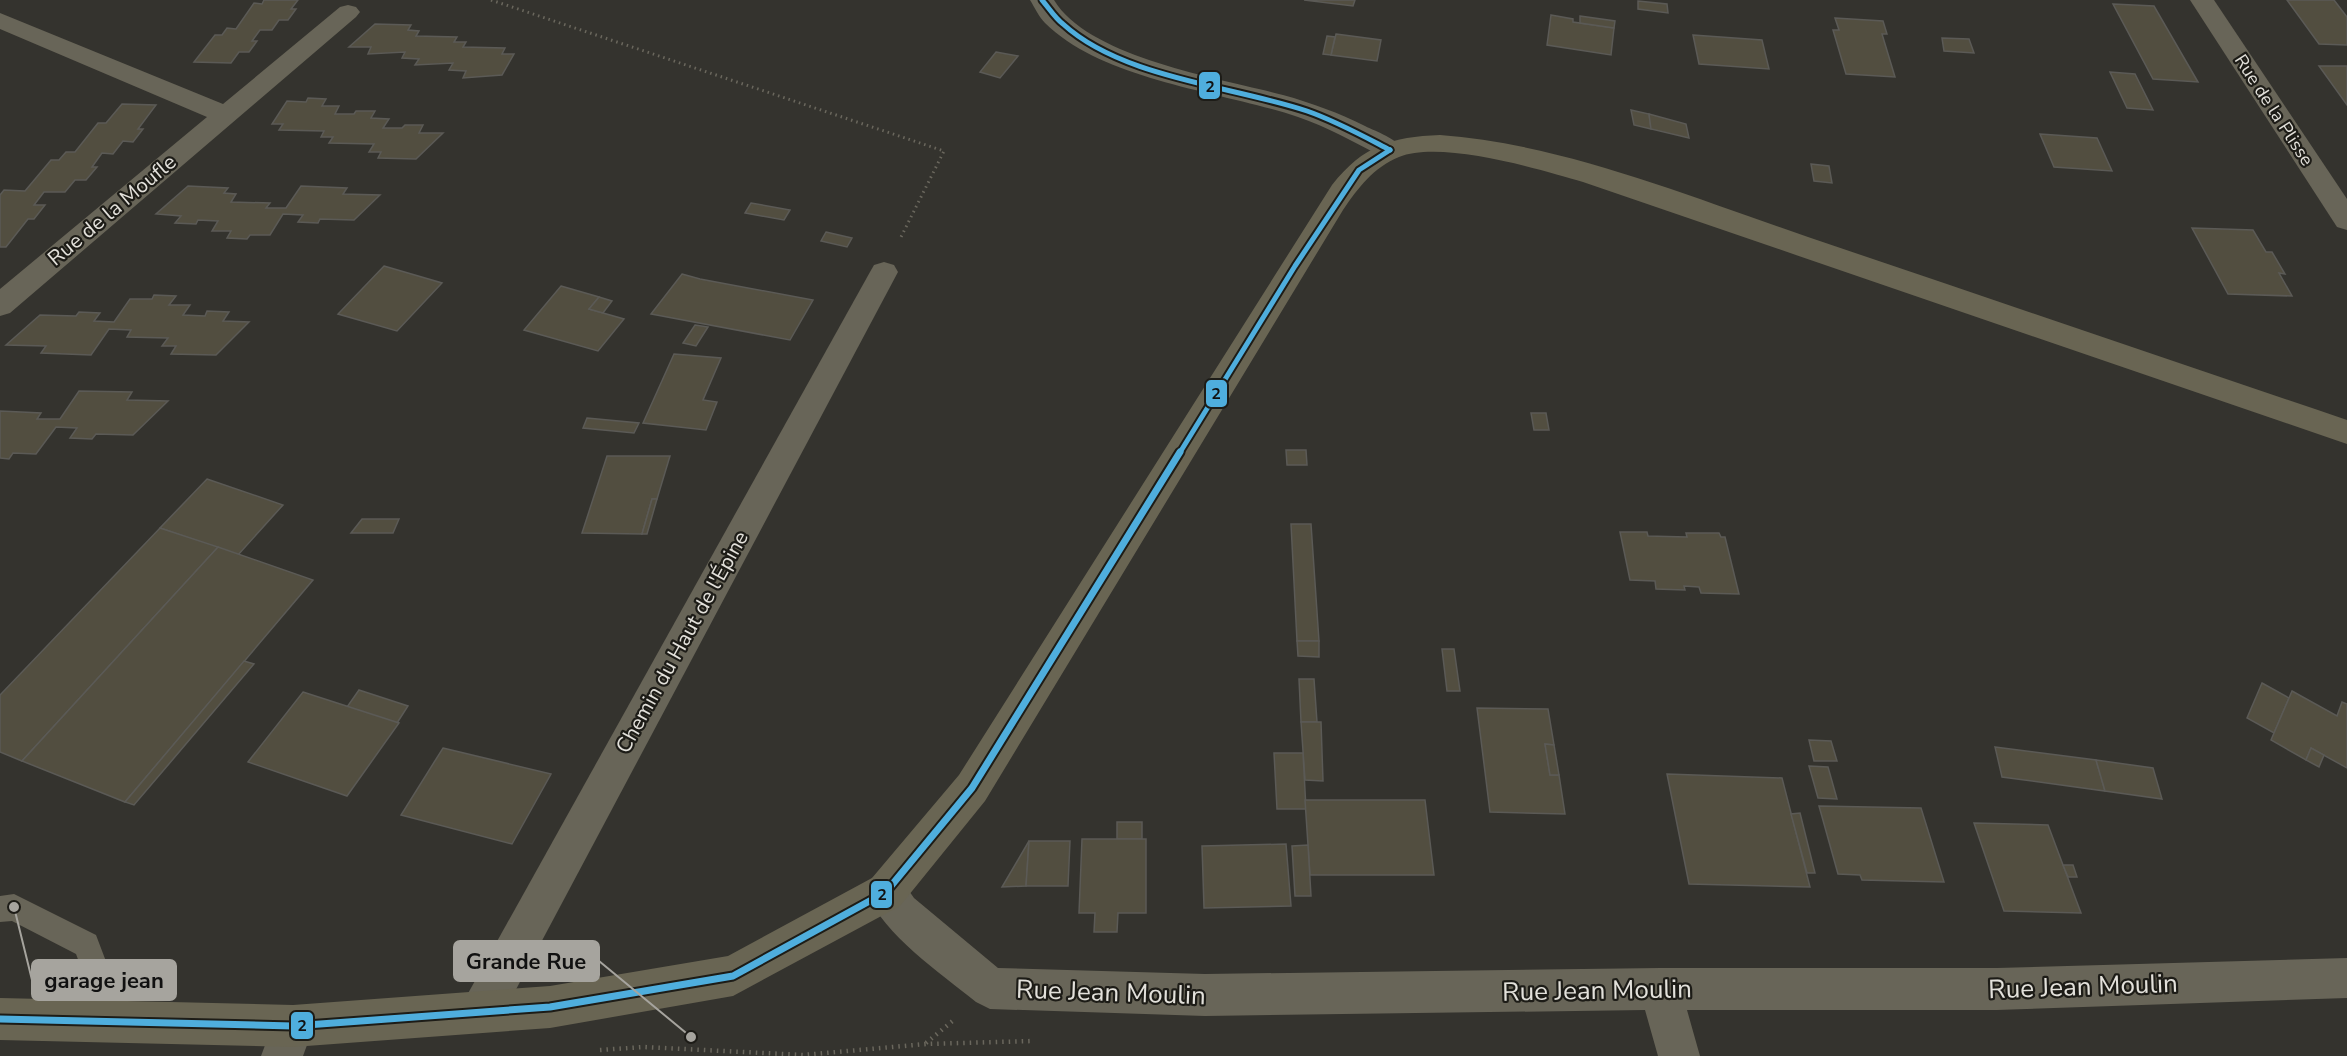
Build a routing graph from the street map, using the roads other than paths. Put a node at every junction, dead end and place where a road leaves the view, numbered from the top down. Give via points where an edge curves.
1 (1042, 0) edge
2 (2202, 0) edge
3 (348, 12) dead end
4 (0, 20) edge
5 (225, 116) junction
6 (1390, 150) junction
7 (2347, 220) edge
8 (884, 272) road end
9 (0, 305) edge
10 (2347, 432) edge
11 (886, 892) junction
12 (0, 909) edge
13 (2347, 978) edge
14 (1660, 989) junction
15 (481, 1012) junction
16 (0, 1018) edge
17 (115, 1022) junction
18 (287, 1041) edge
19 (1679, 1056) edge

1 - 6 street via 1053,18 1090,45 1138,64 1306,111
2 - 7 street, Rue de la Plisse
3 - 5 street, Rue de la Moufle
4 - 5 street
5 - 9 street, Rue de la Moufle
6 - 10 main road via 1411,145 1480,148 1545,162 1660,197
6 - 11 main road via 1359,170 1346,188 972,788
8 - 15 street, Chemin du Haut de l'Épine
11 - 14 street, Rue Jean Moulin via 900,912 990,988 1205,995
11 - 15 main road via 733,976 550,1007
12 - 17 lane via 14,907 86,945
13 - 14 street, Rue Jean Moulin via 1997,989
14 - 19 street
15 - 18 main road
16 - 17 main road
17 - 18 main road

